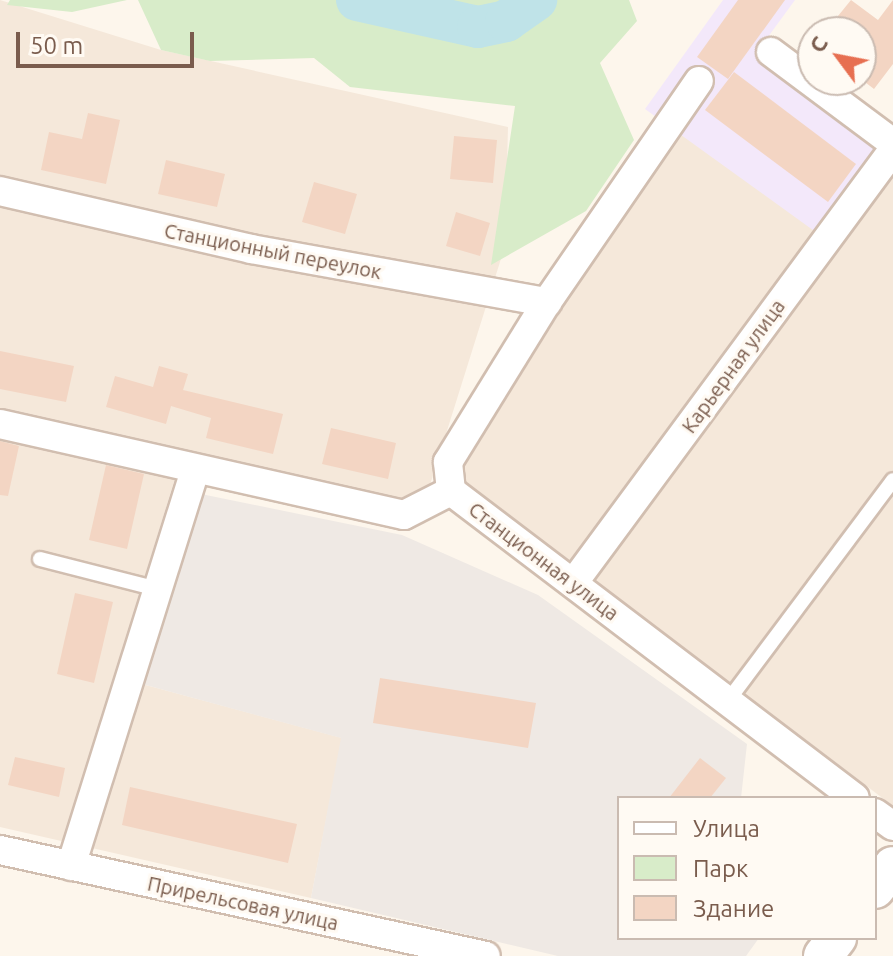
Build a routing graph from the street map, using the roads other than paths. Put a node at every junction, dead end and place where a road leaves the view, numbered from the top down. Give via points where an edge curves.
1 (771, 52) dead end
2 (699, 81) dead end
3 (893, 143) edge
4 (893, 150) edge
5 (0, 191) edge
6 (547, 302) junction
7 (0, 424) edge
8 (195, 470) junction
9 (893, 480) edge
10 (451, 491) junction
11 (40, 559) dead end
12 (574, 582) junction
13 (158, 589) junction
14 (727, 702) junction
15 (852, 796) edge
16 (0, 850) edge
17 (71, 866) junction
18 (893, 866) edge
19 (877, 886) edge
20 (835, 940) edge
21 (486, 956) edge
22 (823, 956) edge

1 - 3 street
2 - 6 street
4 - 12 street, Карьерная улица
5 - 6 street, Станционный переулок via 251,249
6 - 10 street via 448,462
7 - 8 street, Станционная улица
8 - 10 street, Станционная улица via 404,515
8 - 13 street
9 - 14 lane
10 - 12 street, Станционная улица
11 - 13 lane
12 - 14 street, Станционная улица
13 - 17 street
14 - 15 street, Станционная улица
16 - 17 street, Прирельсовая улица
17 - 21 street, Прирельсовая улица
18 - 19 street
20 - 22 street

